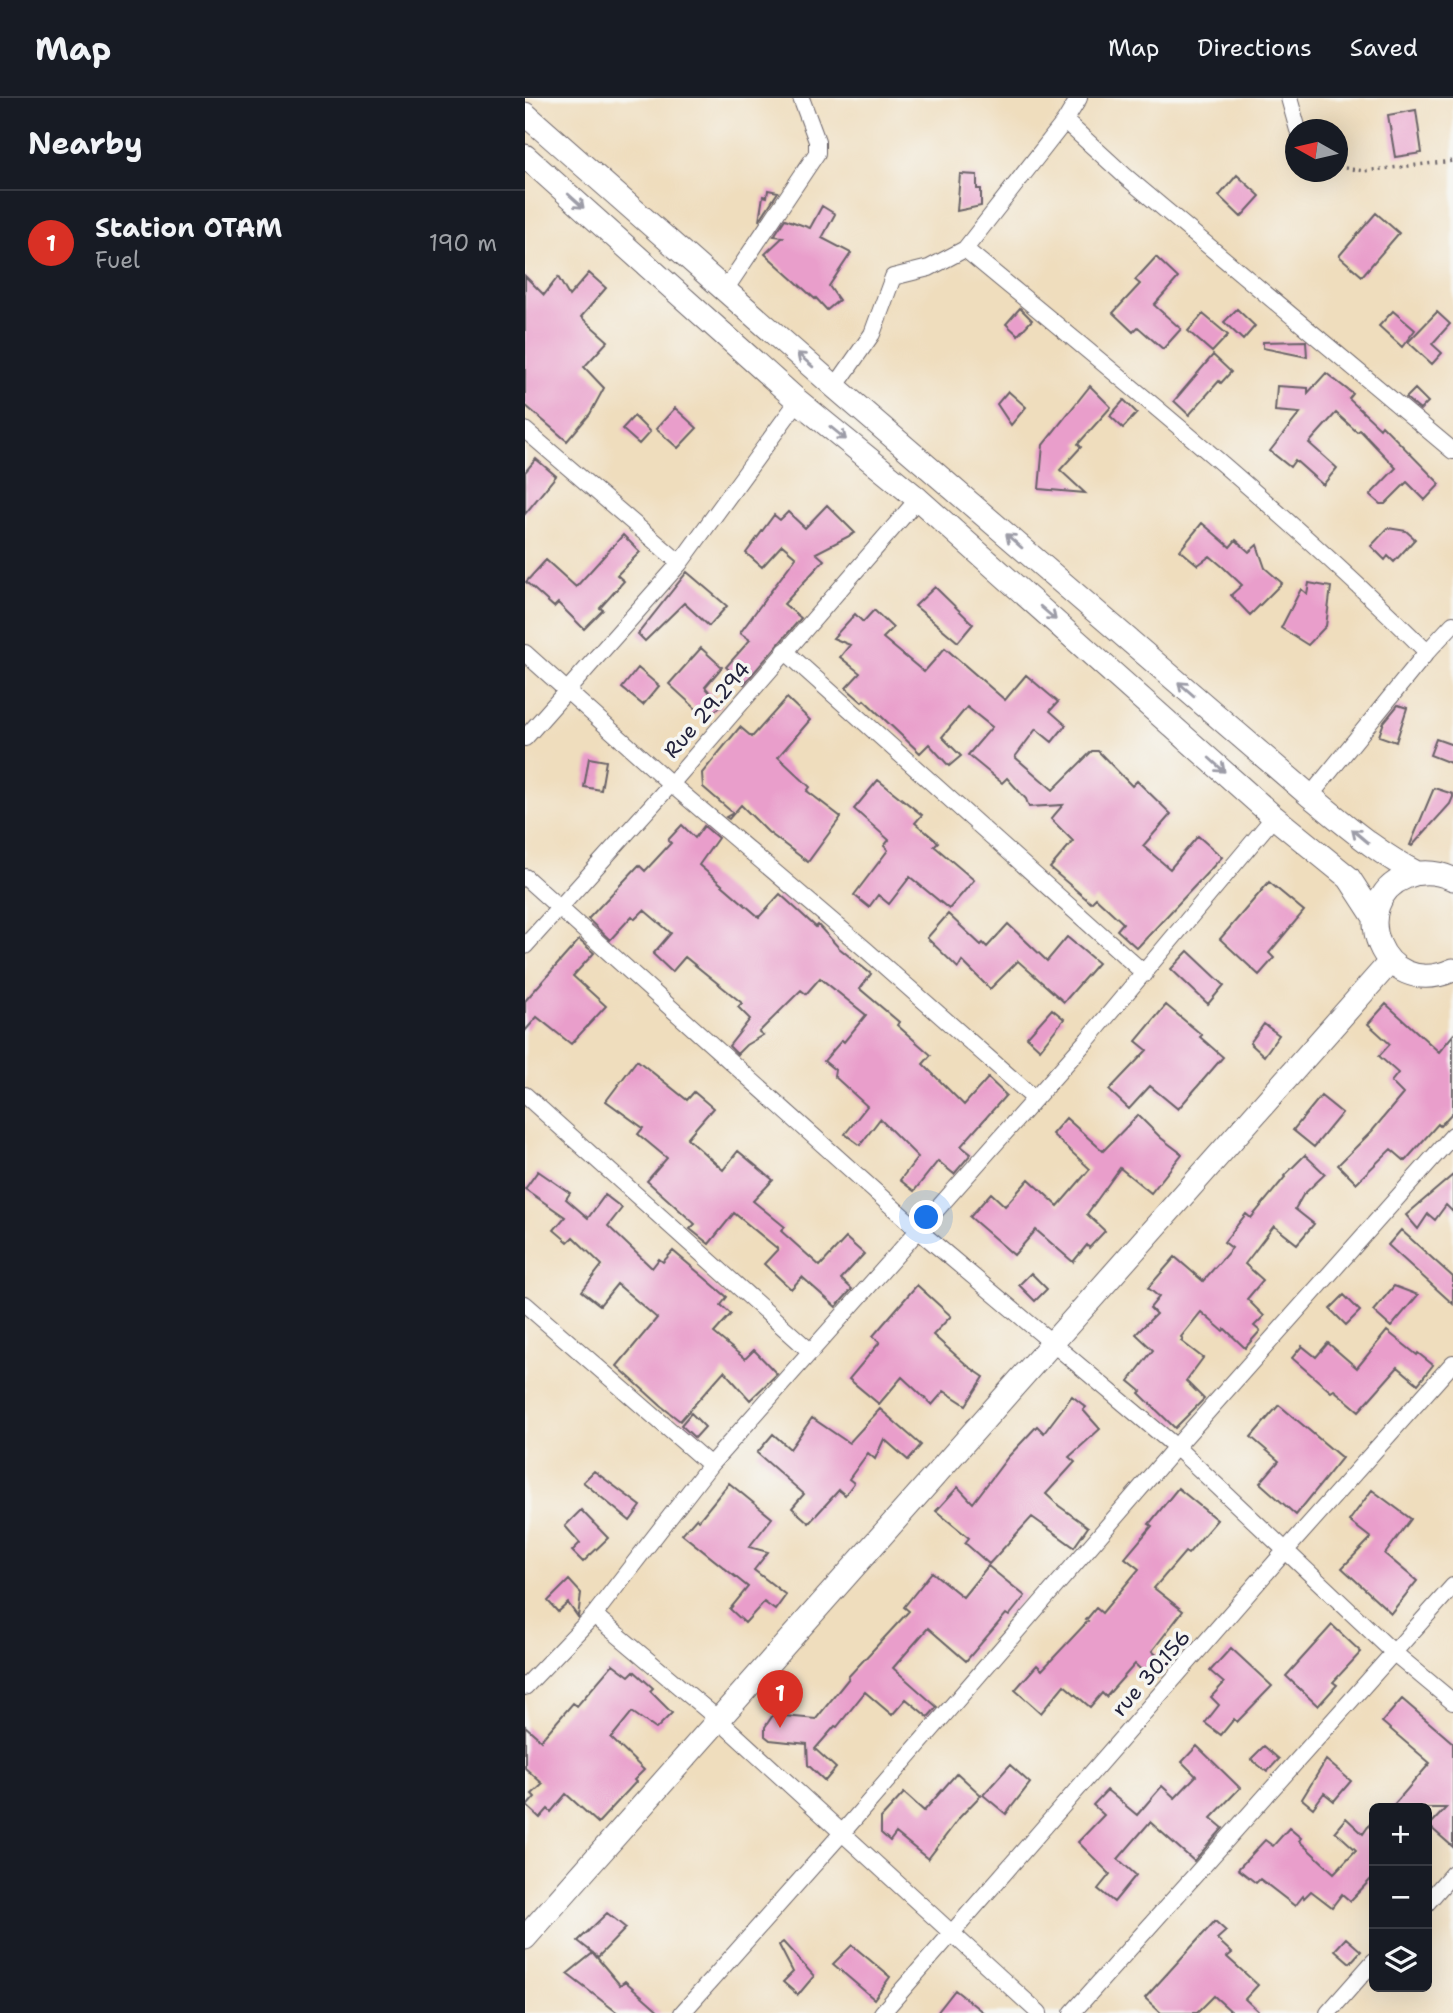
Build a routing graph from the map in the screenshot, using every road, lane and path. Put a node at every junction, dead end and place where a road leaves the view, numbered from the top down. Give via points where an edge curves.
1 (801, 98) edge
2 (1079, 98) edge
3 (1289, 98) edge
4 (525, 114) edge
5 (1295, 119) edge
6 (1065, 121) junction
7 (525, 156) edge
8 (1453, 161) edge
9 (1348, 169) edge
10 (965, 249) junction
11 (725, 290) junction
12 (835, 387) junction
13 (798, 401) junction
14 (525, 429) edge
15 (1453, 451) edge
16 (918, 499) junction
17 (680, 562) junction
18 (1453, 624) edge
19 (785, 651) junction
20 (1427, 652) junction
21 (525, 653) edge
22 (567, 690) junction
23 (525, 738) edge
24 (671, 784) junction
25 (1310, 796) junction
26 (1274, 817) junction
27 (1417, 873) junction
28 (525, 877) edge
29 (1452, 878) edge
30 (561, 907) junction
31 (1375, 918) junction
32 (525, 946) edge
33 (1390, 962) junction
34 (1145, 974) junction
35 (1449, 976) edge
36 (525, 1095) edge
37 (1035, 1099) junction
38 (1453, 1135) edge
39 (918, 1230) junction
40 (525, 1304) edge
41 (1053, 1342) junction
42 (811, 1352) junction
43 (1453, 1363) edge
44 (1176, 1447) junction
45 (709, 1465) junction
46 (1286, 1550) junction
47 (1453, 1586) edge
48 (594, 1615) junction
49 (1393, 1652) junction
50 (525, 1687) edge
51 (1453, 1702) edge
52 (719, 1720) junction
53 (842, 1833) junction
54 (1453, 1873) edge
55 (1432, 1897) edge
56 (954, 1933) junction
57 (525, 1938) edge
58 (1369, 1967) edge
59 (682, 2013) edge
60 (882, 2013) edge
61 (1039, 2013) edge
62 (1072, 2013) edge
63 (1328, 2013) edge

1 - 11 street via 817,153
2 - 6 street
3 - 5 street
4 - 11 main road
6 - 10 street
6 - 15 street
7 -> 13 main road
8 - 9 path via 1364,171
10 - 12 street via 929,268 893,277 872,334
10 - 20 street via 1344,572
12 -> 11 main road
25 -> 12 main road
13 -> 16 main road
13 - 17 street
14 - 17 street
16 - 19 street, Rue 29.294
16 -> 26 main road
17 - 22 street
18 - 20 street
19 - 24 street, Rue 29.294
19 - 34 street
20 - 25 street
21 - 22 street
22 - 23 street
22 - 24 street
24 - 30 street, Rue 29.294
24 - 37 street
27 -> 25 main road via 1389,859
26 - 31 main road via 1349,878
26 - 34 street
27 - 29 main road
27 - 31 main road via 1389,889
28 - 30 street
30 - 32 street, Rue 29.294
30 - 39 street
31 - 33 main road via 1375,934
33 - 35 main road via 1412,975
33 - 41 main road
34 - 37 street
36 - 42 street
37 - 39 street
38 - 44 street
39 - 41 street
39 - 42 street
40 - 45 street
41 - 44 street
41 - 52 main road
42 - 45 street
43 - 46 street, rue 30.156
44 - 46 street
44 - 53 street
45 - 48 street
46 - 49 street
46 - 56 street, rue 30.156
47 - 49 street
48 - 50 street
48 - 52 street
49 - 51 street
49 - 62 street
52 - 53 street
52 - 57 main road
53 - 56 street
53 - 59 street
54 - 55 street
56 - 60 street, rue 30.156
56 - 61 street
58 - 63 street

